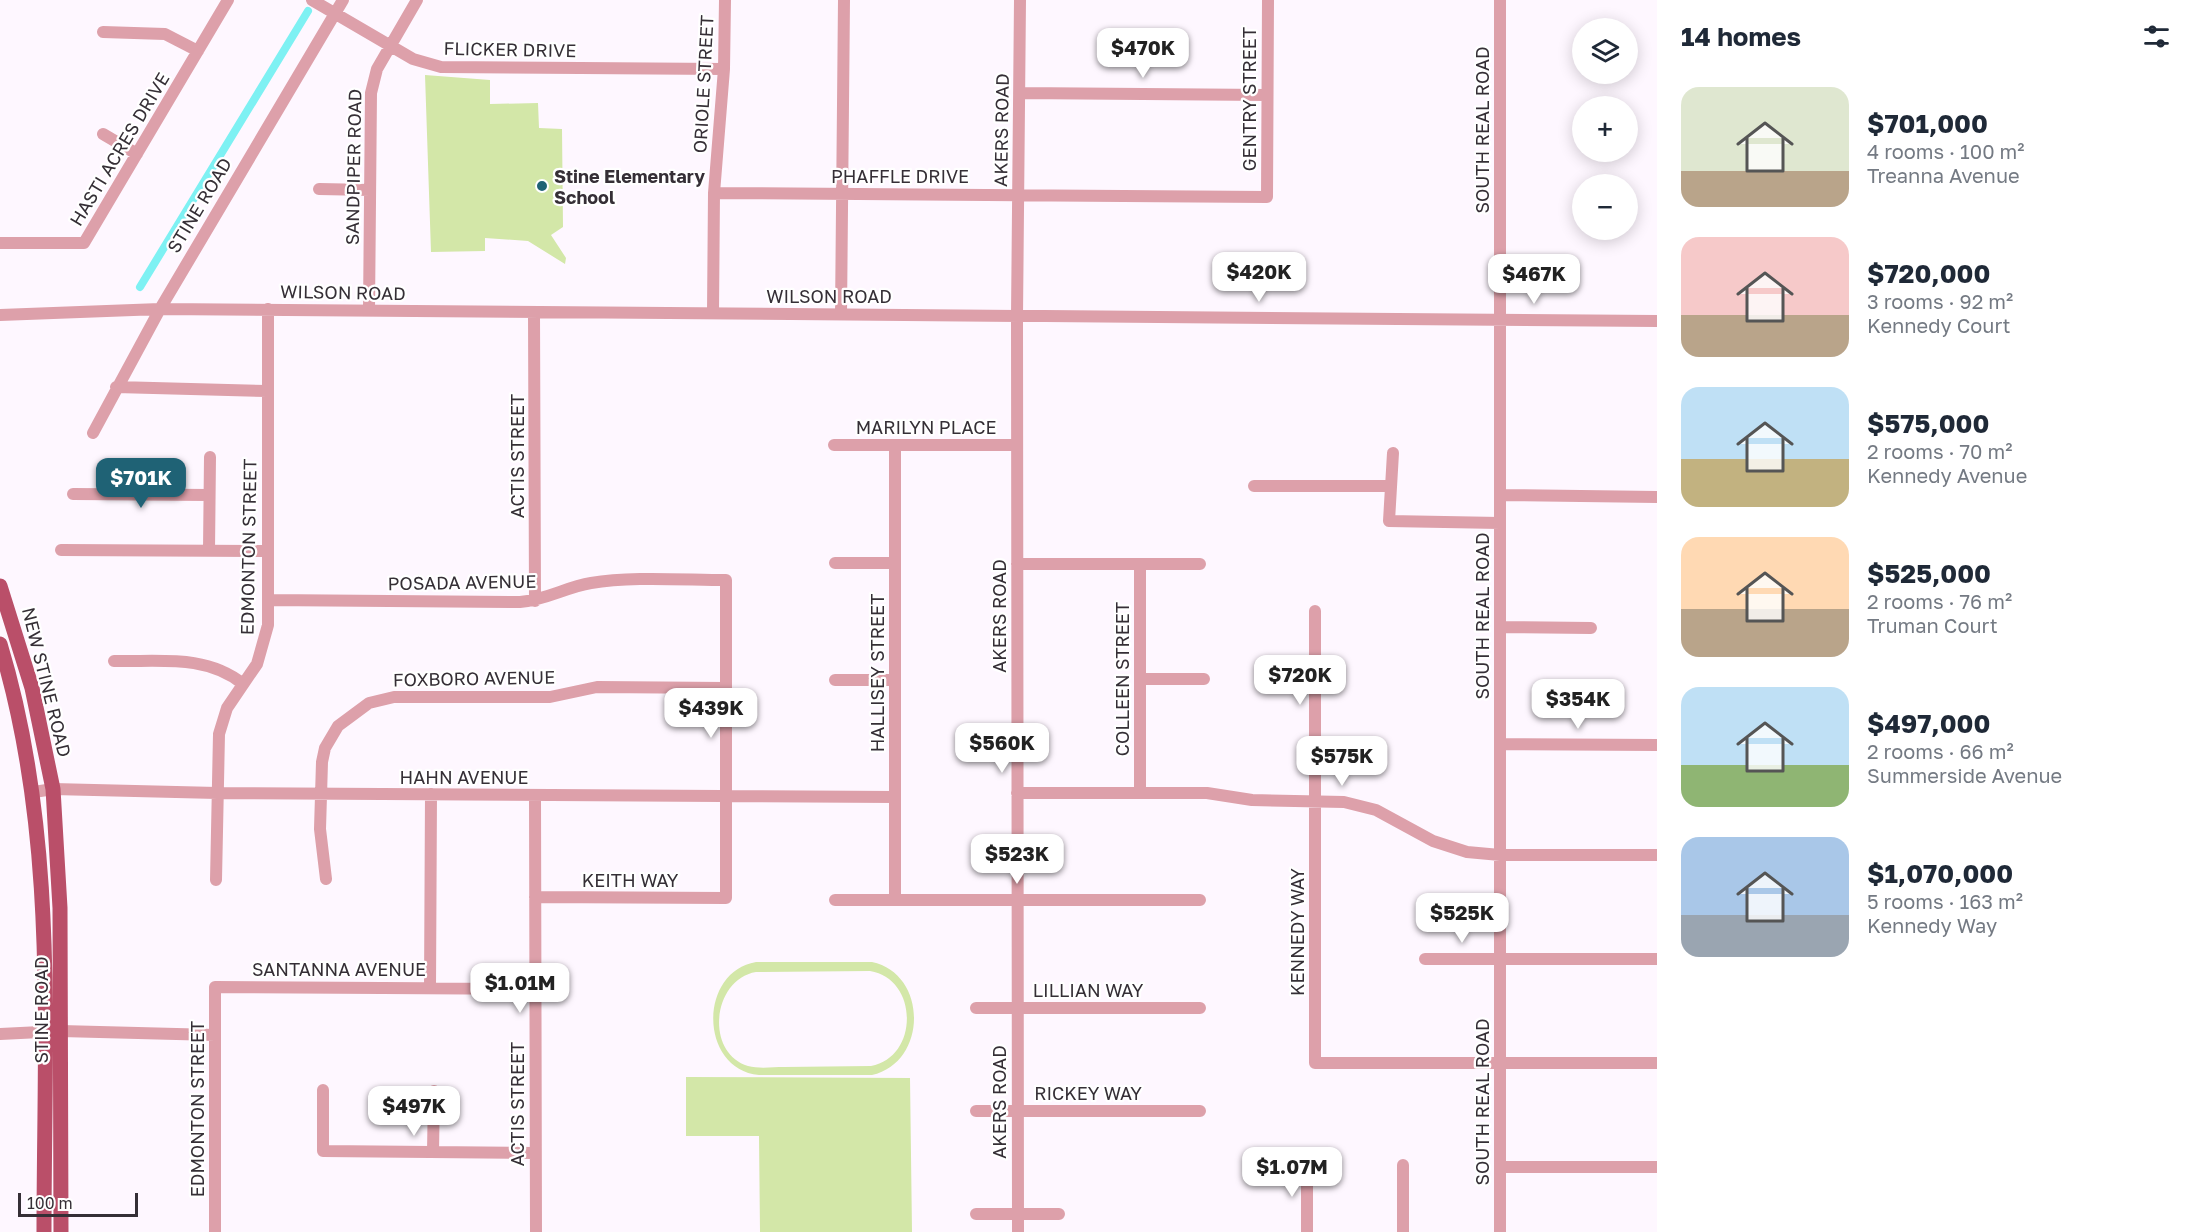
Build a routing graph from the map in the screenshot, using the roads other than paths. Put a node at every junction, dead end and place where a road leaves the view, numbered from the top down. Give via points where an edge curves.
1 (228, 0) edge
2 (312, 0) edge
3 (343, 0) edge
4 (417, 0) edge
5 (725, 0) edge
6 (844, 0) edge
7 (1020, 0) edge
8 (1268, 0) edge
9 (1500, 0) edge
10 (335, 13) junction
11 (103, 32) dead end
12 (390, 46) junction
13 (198, 51) junction
14 (724, 69) junction
15 (1019, 93) junction
16 (1267, 95) junction
17 (103, 134) dead end
18 (137, 154) junction
19 (318, 189) dead end
20 (370, 190) junction
21 (714, 193) junction
22 (842, 194) junction
23 (1018, 195) junction
24 (1267, 197) joint
25 (0, 243) edge
26 (160, 309) junction
27 (268, 309) junction
28 (369, 310) junction
29 (534, 312) junction
30 (713, 313) junction
31 (841, 314) junction
32 (0, 315) edge
33 (1017, 316) junction
34 (1500, 320) junction
35 (1657, 321) edge
36 (116, 387) junction
37 (267, 391) junction
38 (93, 433) dead end
39 (834, 446) dead end
40 (895, 446) junction
41 (1017, 446) junction
42 (1393, 453) dead end
43 (210, 457) dead end
44 (1254, 486) dead end
45 (1391, 486) junction
46 (74, 494) dead end
47 (209, 495) junction
48 (1500, 495) junction
49 (1657, 496) edge
50 (1500, 523) junction
51 (62, 550) dead end
52 (209, 550) junction
53 (268, 551) junction
54 (835, 563) dead end
55 (895, 563) junction
56 (1017, 564) junction
57 (1140, 564) junction
58 (1200, 564) dead end
59 (0, 586) edge
60 (268, 600) junction
61 (535, 601) junction
62 (1316, 611) dead end
63 (1500, 627) junction
64 (1591, 628) dead end
65 (0, 644) edge
66 (114, 661) dead end
67 (1140, 679) junction
68 (1204, 679) dead end
69 (835, 680) dead end
70 (895, 680) junction
71 (243, 684) junction
72 (726, 688) junction
73 (1500, 744) junction
74 (1657, 746) edge
75 (53, 789) junction
76 (34, 792) junction
77 (217, 793) junction
78 (1140, 793) junction
79 (320, 794) junction
80 (431, 794) junction
81 (1017, 794) junction
82 (535, 795) junction
83 (726, 796) junction
84 (895, 797) junction
85 (1315, 801) junction
86 (1500, 855) junction
87 (1657, 855) edge
88 (326, 879) dead end
89 (216, 880) dead end
90 (535, 897) junction
91 (835, 900) dead end
92 (895, 900) junction
93 (1017, 900) junction
94 (1200, 900) dead end
95 (1425, 959) dead end
96 (1500, 959) junction
97 (1657, 959) edge
98 (215, 987) joint
99 (430, 988) junction
100 (535, 989) junction
101 (976, 1008) dead end
102 (1017, 1008) junction
103 (1200, 1008) dead end
104 (43, 1031) junction
105 (61, 1031) junction
106 (0, 1034) edge
107 (215, 1035) junction
108 (1500, 1063) junction
109 (1657, 1063) edge
110 (323, 1090) dead end
111 (434, 1091) dead end
112 (1200, 1111) dead end
113 (976, 1112) dead end
114 (1017, 1112) junction
115 (433, 1152) junction
116 (536, 1153) junction
117 (1307, 1165) dead end
118 (1403, 1165) dead end
119 (1500, 1167) junction
120 (1657, 1167) edge
121 (976, 1215) dead end
122 (1018, 1215) junction
123 (1059, 1215) dead end
124 (44, 1232) edge
125 (61, 1232) edge
126 (215, 1232) edge
127 (536, 1232) edge
128 (1018, 1232) edge
129 (1307, 1232) edge
130 (1403, 1232) edge
131 (1500, 1232) edge

1 - 13 street, HASTI ACRES DRIVE
2 - 10 street, FLICKER DRIVE
3 - 10 street, STINE ROAD
4 - 12 street, SANDPIPER ROAD
5 - 14 street, ORIOLE STREET
6 - 22 street
7 - 15 street, AKERS ROAD
8 - 16 street, GENTRY STREET
9 - 34 street, SOUTH REAL ROAD
10 - 12 street, FLICKER DRIVE
10 - 26 street, STINE ROAD
11 - 13 street via 165,34
12 - 14 street, FLICKER DRIVE via 413,59 441,67
12 - 20 street, SANDPIPER ROAD via 370,93
13 - 18 street, HASTI ACRES DRIVE
14 - 21 street, ORIOLE STREET
15 - 16 street
15 - 23 street, AKERS ROAD
16 - 24 street, GENTRY STREET
17 - 18 street
18 - 25 street, HASTI ACRES DRIVE via 84,243
19 - 20 street
20 - 28 street, SANDPIPER ROAD
21 - 22 street, PHAFFLE DRIVE
21 - 30 street, ORIOLE STREET
22 - 23 street, PHAFFLE DRIVE
22 - 31 street
23 - 24 street, PHAFFLE DRIVE
23 - 33 street, AKERS ROAD
26 - 27 street, WILSON ROAD
26 - 32 street, WILSON ROAD
26 - 36 street, STINE ROAD
27 - 28 street, WILSON ROAD
27 - 37 street, EDMONTON STREET
28 - 29 street, WILSON ROAD
29 - 30 street, WILSON ROAD
29 - 61 street, ACTIS STREET
30 - 31 street, WILSON ROAD
31 - 33 street, WILSON ROAD
33 - 34 street, WILSON ROAD
33 - 41 street, AKERS ROAD
34 - 35 street, WILSON ROAD
34 - 48 street, SOUTH REAL ROAD
36 - 37 street
36 - 38 street, STINE ROAD
37 - 53 street, EDMONTON STREET
39 - 40 street, MARILYN PLACE
40 - 41 street, MARILYN PLACE
40 - 55 street, HALLISEY STREET
41 - 56 street, AKERS ROAD
42 - 45 street
43 - 47 street
44 - 45 street
45 - 50 street via 1389,520
46 - 47 street
47 - 52 street
48 - 49 street
48 - 50 street, SOUTH REAL ROAD
50 - 63 street, SOUTH REAL ROAD
51 - 52 street
52 - 53 street
53 - 60 street, EDMONTON STREET
54 - 55 street
55 - 70 street, HALLISEY STREET
56 - 57 street
56 - 81 street, AKERS ROAD
57 - 58 street
57 - 67 street, COLLEEN STREET
59 - 75 main road, NEW STINE ROAD via 32,688
60 - 61 street, POSADA AVENUE
60 - 71 street, EDMONTON STREET via 262,651
61 - 72 street, POSADA AVENUE via 604,581 726,580
62 - 85 street, KENNEDY WAY
63 - 64 street
63 - 73 street, SOUTH REAL ROAD
65 - 76 main road, NEW STINE ROAD
66 - 71 street via 198,662 220,669
67 - 68 street
67 - 78 street, COLLEEN STREET
69 - 70 street
70 - 84 street, HALLISEY STREET
71 - 77 street, EDMONTON STREET via 227,708 219,734
72 - 79 street, FOXBORO AVENUE via 597,687 535,698 381,699 347,717 330,737 322,762
72 - 83 street
73 - 74 street
73 - 86 street, SOUTH REAL ROAD
75 - 76 street, HAHN AVENUE
75 - 77 street, HAHN AVENUE
75 - 105 main road, STINE ROAD via 60,908
76 - 104 main road, STINE ROAD via 43,908
77 - 79 street, HAHN AVENUE
77 - 89 street, EDMONTON STREET
78 - 81 street
78 - 85 street via 1207,793 1252,800
79 - 80 street, HAHN AVENUE
79 - 88 street, FOXBORO AVENUE
80 - 82 street, HAHN AVENUE
80 - 99 street
81 - 93 street, AKERS ROAD
82 - 83 street, HAHN AVENUE
82 - 90 street, ACTIS STREET
83 - 84 street, HAHN AVENUE
83 - 90 street, KEITH WAY via 726,898
84 - 92 street, HALLISEY STREET
85 - 86 street via 1359,805 1441,844 1467,852
85 - 108 street, KENNEDY WAY via 1315,1063
86 - 87 street
86 - 96 street, SOUTH REAL ROAD
90 - 100 street, ACTIS STREET
91 - 92 street
92 - 93 street
93 - 94 street
93 - 102 street, AKERS ROAD
95 - 96 street
96 - 97 street
96 - 108 street, SOUTH REAL ROAD
98 - 99 street, SANTANNA AVENUE
98 - 107 street, EDMONTON STREET
99 - 100 street, SANTANNA AVENUE
100 - 116 street, ACTIS STREET
101 - 102 street, LILLIAN WAY
102 - 103 street, LILLIAN WAY
102 - 114 street, AKERS ROAD
104 - 105 street
104 - 106 street
104 - 124 main road, STINE ROAD
105 - 107 street
105 - 125 main road, STINE ROAD
107 - 126 street, EDMONTON STREET
108 - 109 street
108 - 119 street, SOUTH REAL ROAD
110 - 115 street via 323,1151
111 - 115 street
112 - 114 street, RICKEY WAY
113 - 114 street, RICKEY WAY
114 - 122 street, AKERS ROAD
115 - 116 street
116 - 127 street, ACTIS STREET
117 - 129 street
118 - 130 street
119 - 120 street
119 - 131 street, SOUTH REAL ROAD
121 - 122 street
122 - 123 street
122 - 128 street, AKERS ROAD

